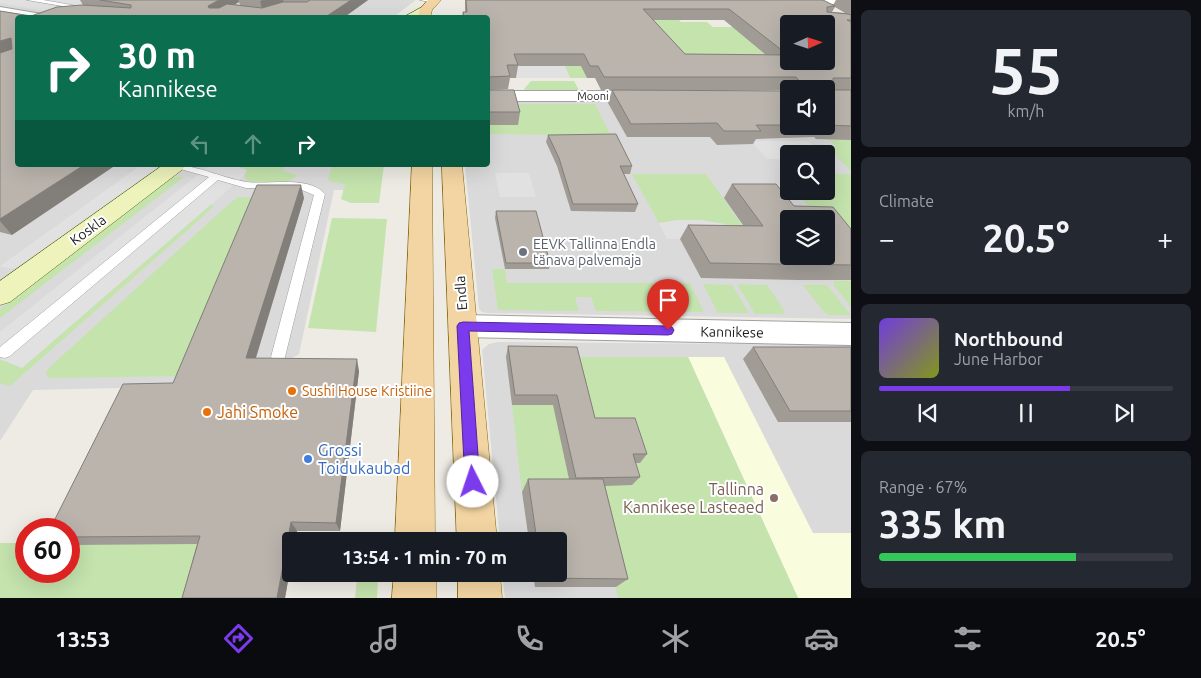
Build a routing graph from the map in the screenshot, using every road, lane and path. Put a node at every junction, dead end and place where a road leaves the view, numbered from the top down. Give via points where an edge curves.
1 (30, 0) edge
2 (776, 1) edge
3 (811, 1) edge
4 (848, 1) edge
5 (434, 5) edge
6 (80, 7) junction
7 (0, 10) edge
8 (830, 12) edge
9 (33, 15) edge
10 (414, 15) edge
11 (490, 96) edge
12 (663, 96) edge
13 (174, 167) edge
14 (184, 167) edge
15 (422, 167) edge
16 (452, 167) edge
17 (217, 176) junction
18 (1, 293) edge
19 (463, 326) junction
20 (851, 334) edge
21 (5, 352) dead end
22 (278, 357) edge
23 (415, 532) edge
24 (476, 532) edge
25 (415, 582) edge
26 (479, 582) edge
27 (414, 598) edge
28 (480, 598) edge

1 - 6 lane
2 - 3 street
3 - 4 street
3 - 8 street
5 - 10 street
6 - 6 lane via 71,13 88,8
7 - 9 street
11 - 12 street, Mooni
13 - 18 street, Koskla
14 - 17 lane
15 - 23 main road
16 - 19 main road, Endla
17 - 21 lane
17 - 22 lane via 246,186 304,187 320,194
19 - 20 street, Kannikese
19 - 24 main road, Endla
25 - 27 main road
26 - 28 main road

